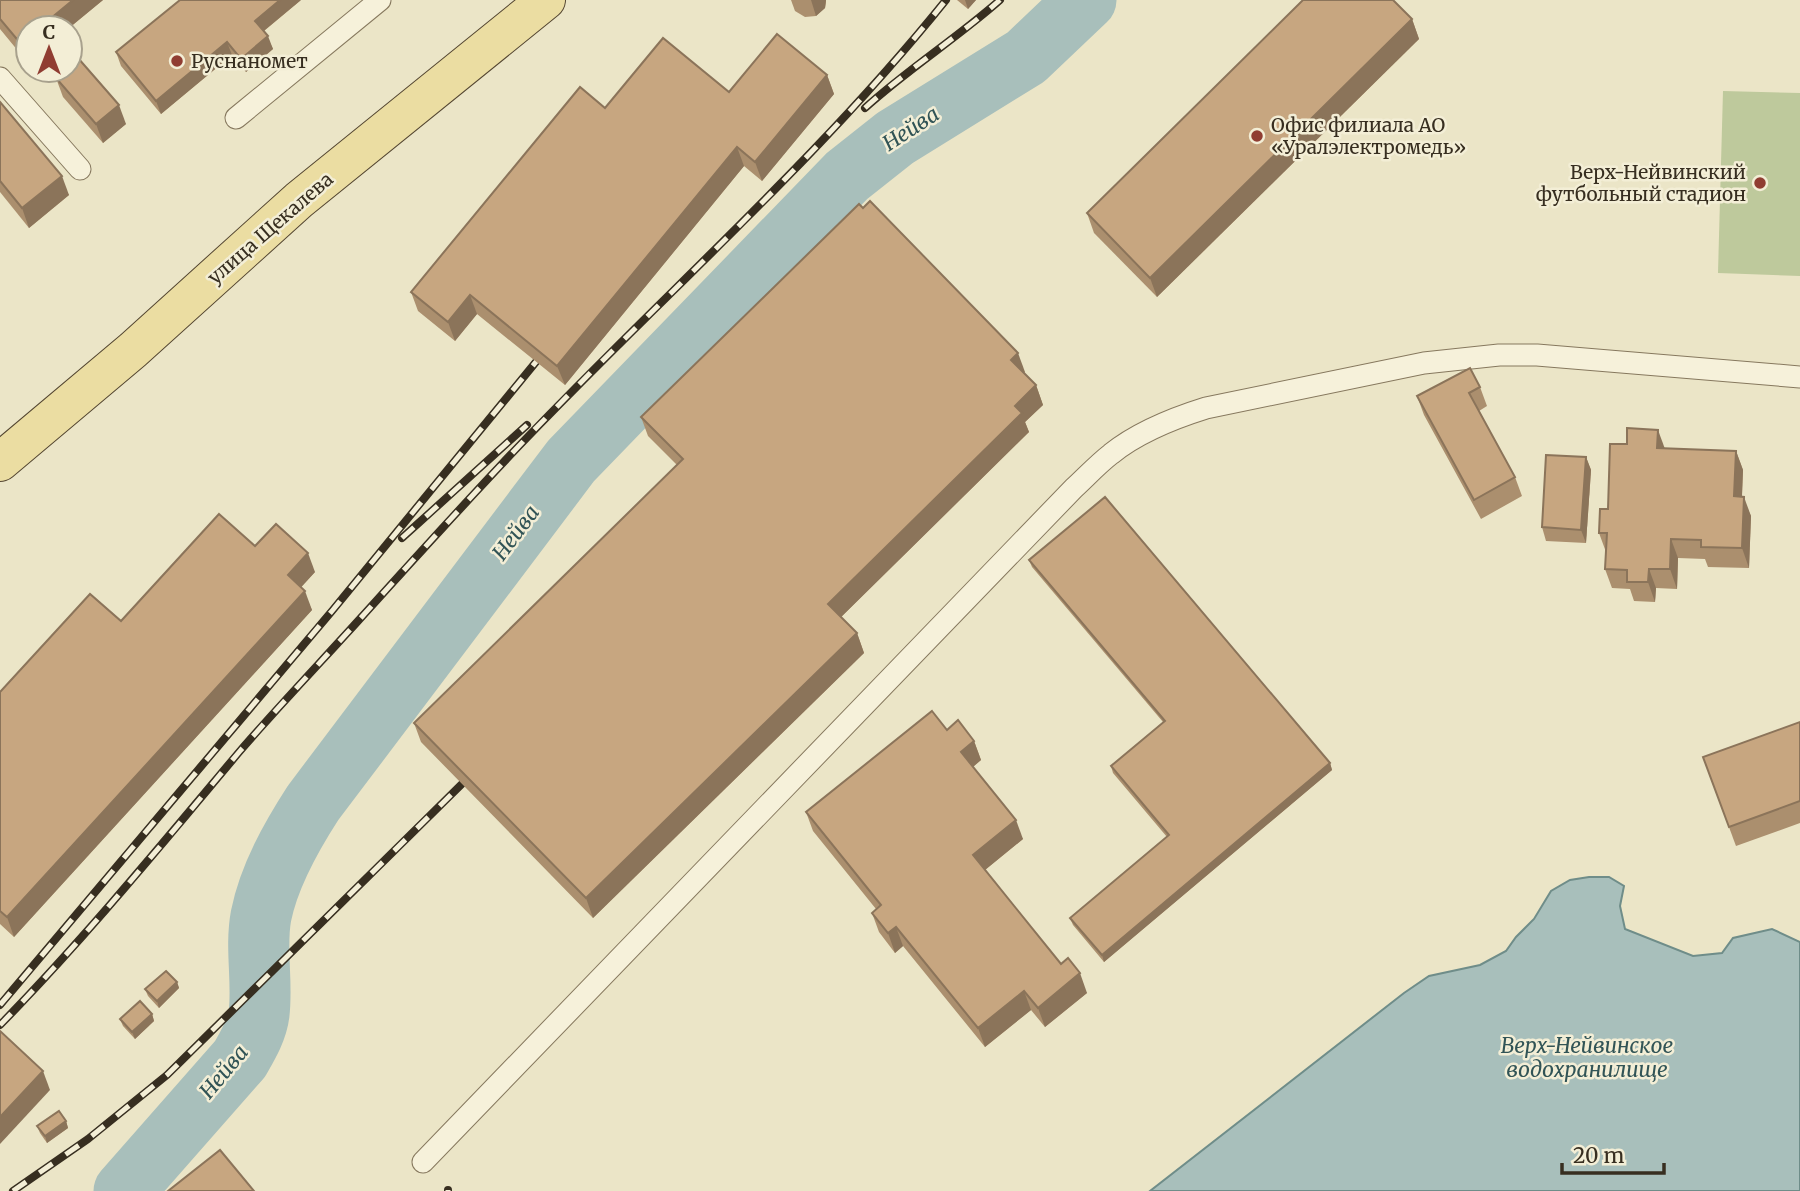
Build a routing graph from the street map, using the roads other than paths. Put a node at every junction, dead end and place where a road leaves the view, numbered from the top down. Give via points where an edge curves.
1 (380, 0) edge
2 (546, 0) edge
3 (0, 78) edge
4 (236, 118) dead end
5 (80, 169) dead end
6 (1800, 377) edge
7 (0, 462) edge
8 (423, 1162) dead end

1 - 4 lane
2 - 7 main road, улица Щекалева via 299,200
3 - 5 lane
6 - 8 lane via 1537,355 1461,358 1206,408 1141,435 1112,453 1074,488

